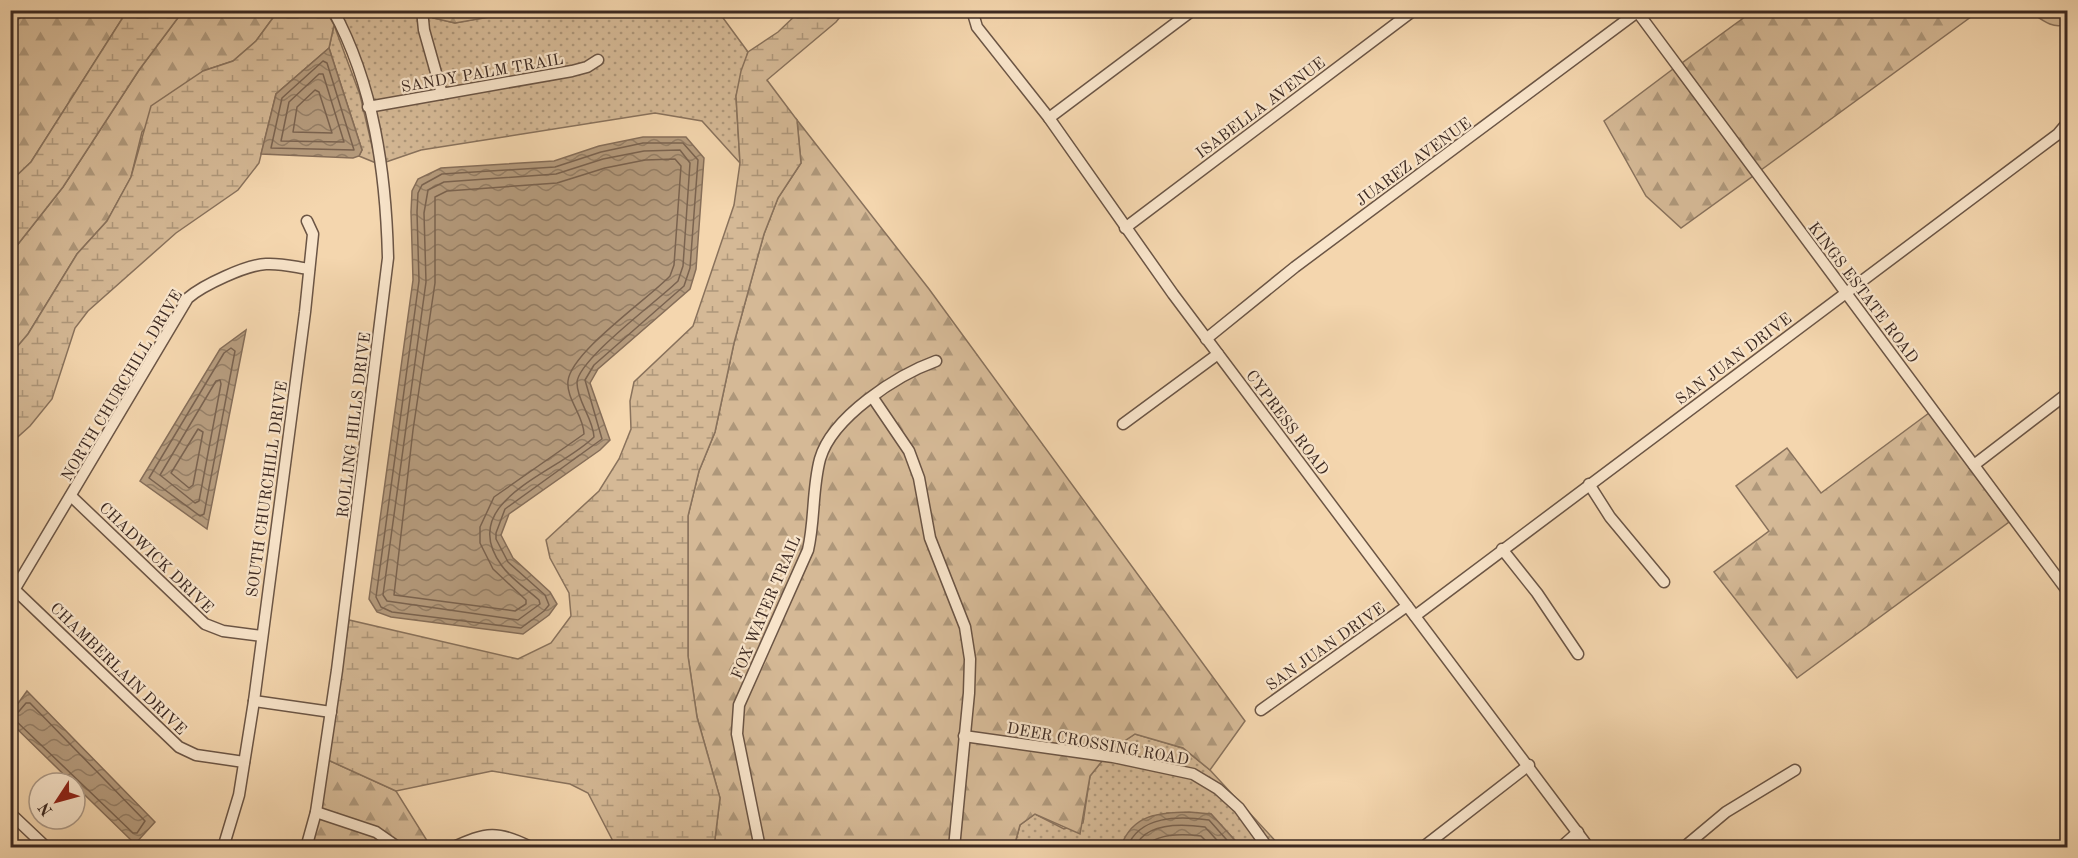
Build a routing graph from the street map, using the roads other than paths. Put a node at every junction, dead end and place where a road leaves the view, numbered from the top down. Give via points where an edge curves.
1 (333, 10) edge
2 (422, 10) edge
3 (1193, 10) edge
4 (1414, 10) edge
5 (972, 11) edge
6 (1638, 11) edge
7 (598, 60) dead end
8 (442, 94) junction
9 (368, 107) junction
10 (1049, 118) junction
11 (2067, 122) edge
12 (307, 221) dead end
13 (1125, 228) junction
14 (309, 269) junction
15 (1846, 292) junction
16 (1206, 339) junction
17 (1218, 354) junction
18 (936, 361) dead end
19 (2067, 393) edge
20 (873, 398) junction
21 (1123, 424) dead end
22 (1974, 465) junction
23 (1588, 484) junction
24 (70, 496) junction
25 (1502, 549) junction
26 (1664, 582) dead end
27 (2067, 592) edge
28 (13, 593) edge
29 (1407, 606) junction
30 (1414, 616) junction
31 (262, 636) junction
32 (1578, 654) dead end
33 (254, 701) junction
34 (1261, 710) dead end
35 (331, 712) junction
36 (964, 736) junction
37 (244, 762) junction
38 (1529, 765) junction
39 (1795, 770) dead end
40 (316, 812) junction
41 (10, 813) edge
42 (1578, 832) junction
43 (48, 848) edge
44 (223, 848) edge
45 (306, 848) edge
46 (399, 848) edge
47 (452, 848) edge
48 (532, 848) edge
49 (760, 848) edge
50 (954, 848) edge
51 (1268, 848) edge
52 (1422, 848) edge
53 (1560, 848) edge
54 (1589, 848) edge
55 (1683, 848) edge

1 - 9 street, ROLLING HILLS DRIVE
2 - 8 street via 423,30
3 - 10 street
4 - 13 street, ISABELLA AVENUE
5 - 10 street, CYPRESS ROAD via 977,27
6 - 15 street, KINGS ESTATE ROAD
6 - 16 street, JUAREZ AVENUE via 1295,267
7 - 8 street, SANDY PALM TRAIL via 572,71
8 - 9 street, SANDY PALM TRAIL
9 - 35 street, ROLLING HILLS DRIVE via 383,174 388,258
10 - 13 street, CYPRESS ROAD
11 - 15 street, SAN JUAN DRIVE via 2058,134
12 - 14 street, SOUTH CHURCHILL DRIVE via 313,234
13 - 16 street, CYPRESS ROAD
14 - 24 street, NORTH CHURCHILL DRIVE via 279,264 254,266 188,298
14 - 31 street, SOUTH CHURCHILL DRIVE
15 - 22 street, KINGS ESTATE ROAD
15 - 23 street, SAN JUAN DRIVE
16 - 17 street, CYPRESS ROAD
17 - 21 street
17 - 29 street, CYPRESS ROAD
18 - 20 street, FOX WATER TRAIL via 915,369
19 - 22 street
20 - 36 street via 909,451 919,478 930,538 965,627 970,659
20 - 49 street, FOX WATER TRAIL via 831,433 815,486 808,550 740,705 737,734
22 - 27 street, KINGS ESTATE ROAD
23 - 25 street, SAN JUAN DRIVE
23 - 26 street
24 - 28 street, NORTH CHURCHILL DRIVE
24 - 31 street, CHADWICK DRIVE via 205,624 223,631
25 - 30 street, SAN JUAN DRIVE
25 - 32 street
28 - 37 street, CHAMBERLAIN DRIVE via 179,747 196,755
29 - 30 street, CYPRESS ROAD
29 - 34 street, SAN JUAN DRIVE
30 - 38 street, CYPRESS ROAD
31 - 33 street, SOUTH CHURCHILL DRIVE
33 - 35 street
33 - 37 street, SOUTH CHURCHILL DRIVE
35 - 40 street, ROLLING HILLS DRIVE
36 - 50 street
36 - 51 street, DEER CROSSING ROAD via 1113,757 1193,774 1239,808
37 - 44 street
38 - 42 street, CYPRESS ROAD
38 - 52 street
39 - 55 street via 1726,812
40 - 45 street, ROLLING HILLS DRIVE
40 - 46 street via 376,832
41 - 43 street
42 - 53 street
42 - 54 street, CYPRESS ROAD
47 - 48 street via 494,833 513,837

